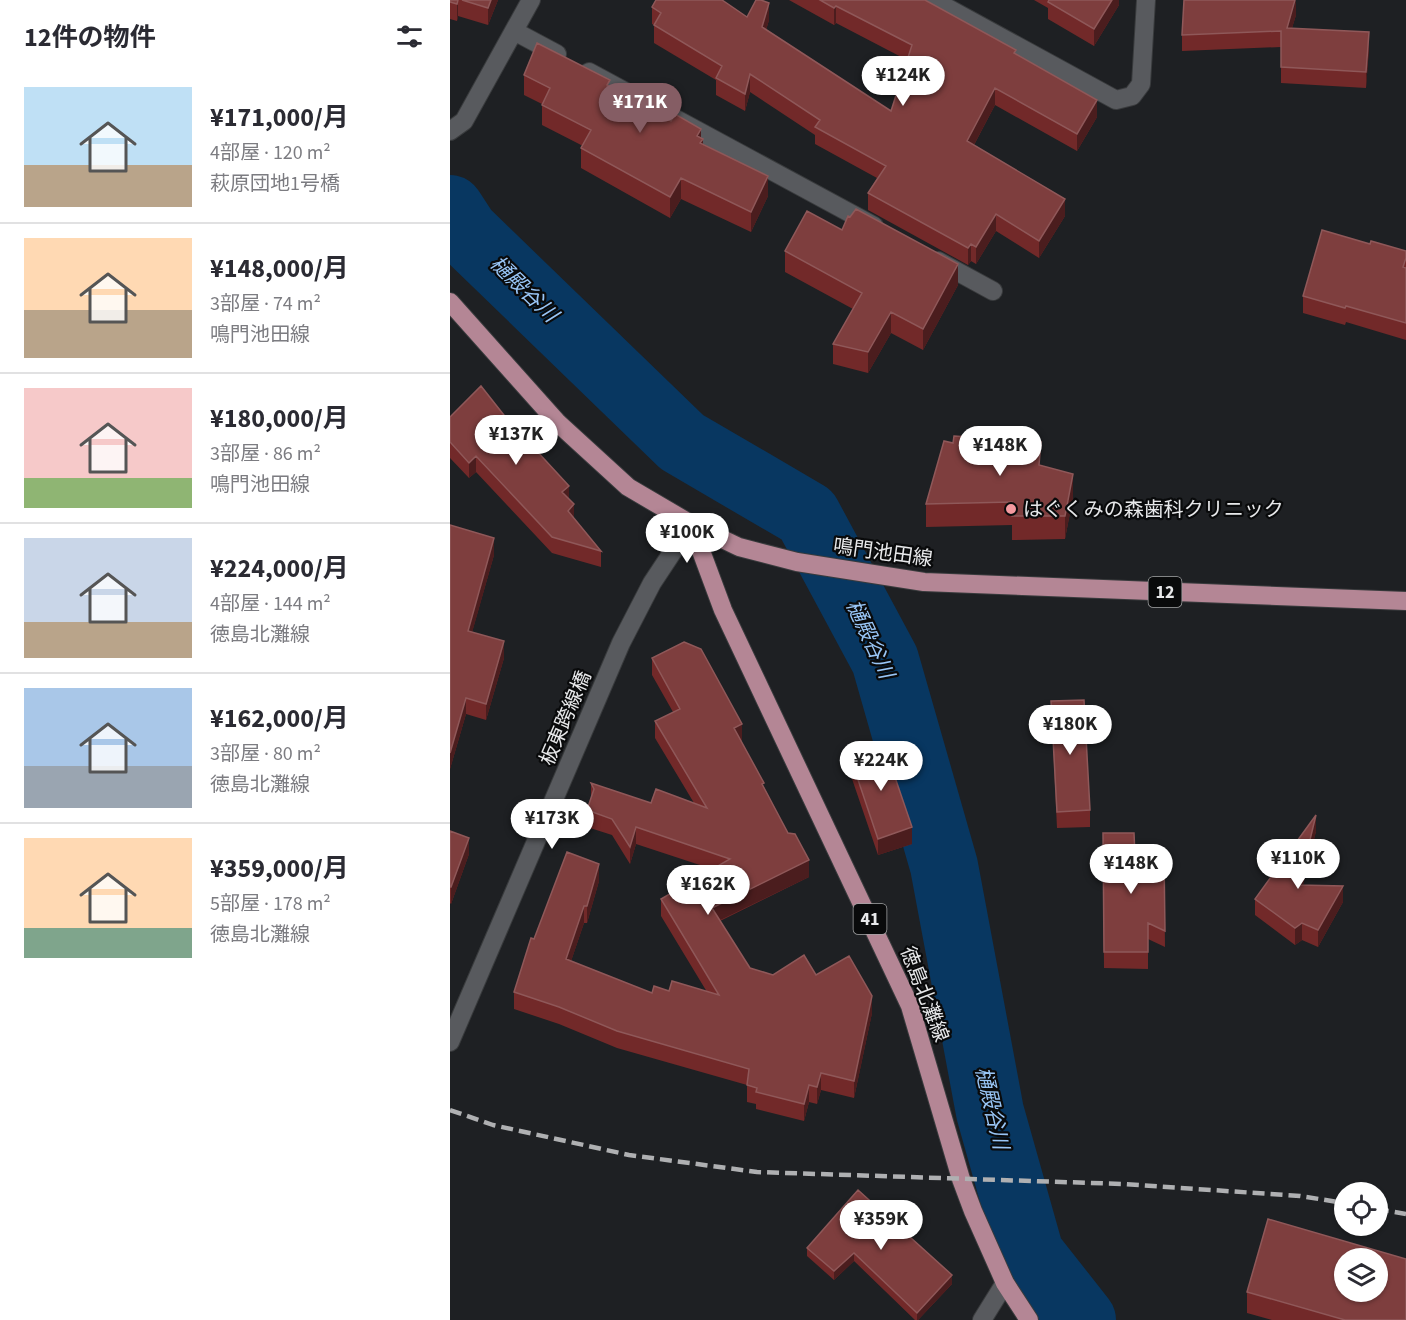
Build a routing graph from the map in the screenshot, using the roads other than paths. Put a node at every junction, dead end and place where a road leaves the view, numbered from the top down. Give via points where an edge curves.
1 (531, 0) edge
2 (933, 0) edge
3 (1146, 0) edge
4 (514, 31) junction
5 (457, 126) edge
6 (889, 234) edge
7 (920, 252) edge
8 (993, 291) dead end
9 (450, 302) edge
10 (692, 524) junction
11 (1406, 601) edge
12 (450, 1042) edge
13 (1005, 1283) junction
14 (982, 1320) edge
15 (1029, 1320) edge

1 - 4 street
2 - 3 street via 1116,100 1132,96 1141,84
4 - 5 street
4 - 6 street
7 - 8 street
9 - 10 main road, 鳴門池田線 / 12 via 558,423 628,487
10 - 11 main road, 鳴門池田線 / 12 via 739,547 796,562 924,582
10 - 12 street, 板東跨線橋 via 652,583 621,643
10 - 13 main road, 徳島北灘線 / 41 via 723,610 910,1006 961,1179
13 - 14 street
13 - 15 main road, 徳島北灘線 / 41

